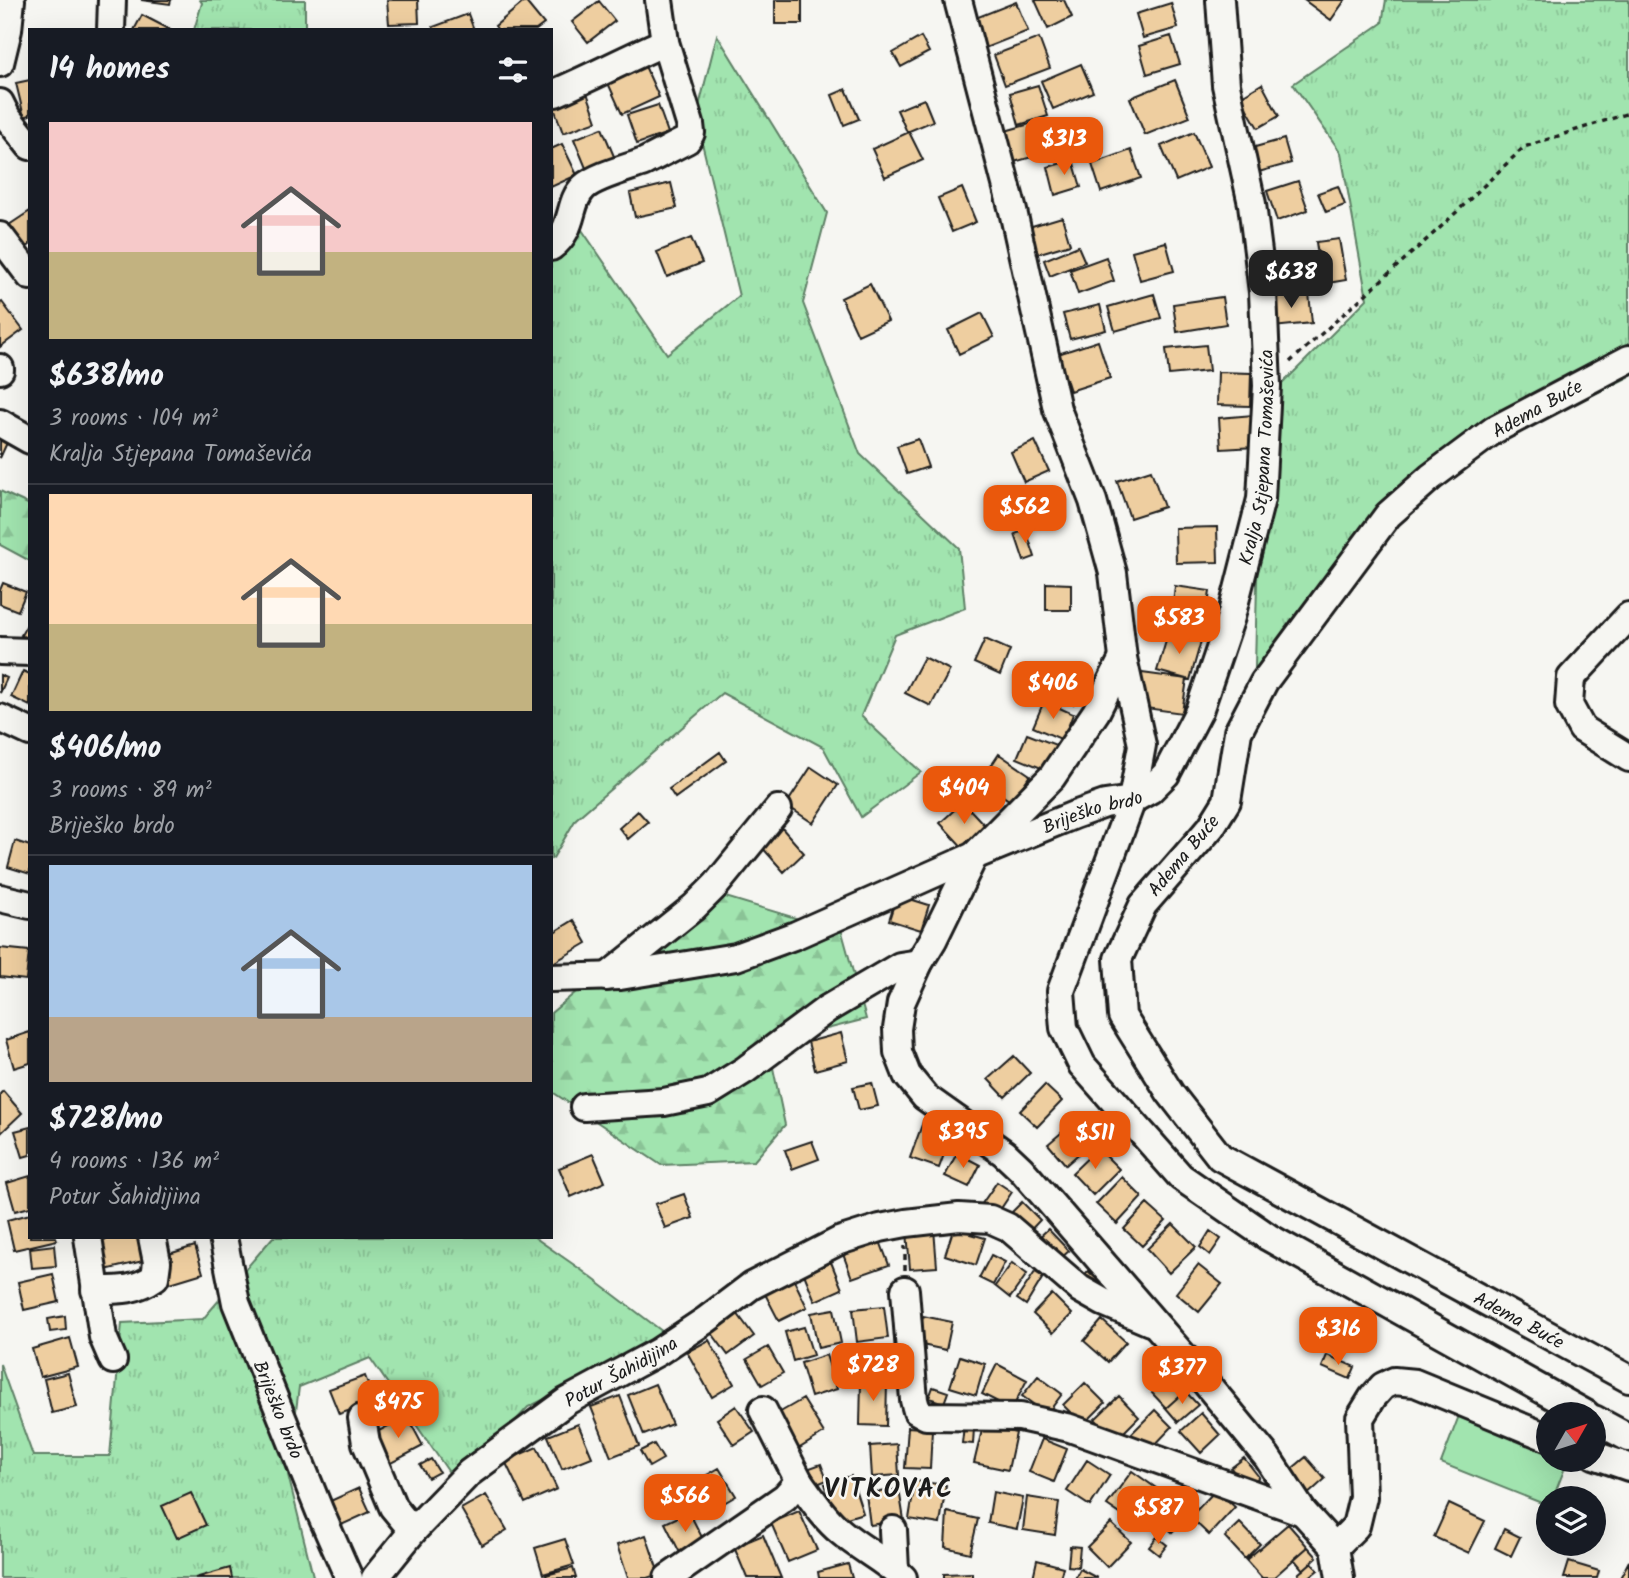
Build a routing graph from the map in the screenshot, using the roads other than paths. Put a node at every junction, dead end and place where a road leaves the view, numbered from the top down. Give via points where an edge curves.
1 (10, 0) edge
2 (112, 0) edge
3 (659, 0) edge
4 (958, 0) edge
5 (1220, 0) edge
6 (111, 28) edge
7 (666, 42) junction
8 (0, 63) edge
9 (555, 93) dead end
10 (0, 103) edge
11 (28, 143) edge
12 (0, 236) edge
13 (553, 246) edge
14 (28, 273) edge
15 (1629, 359) edge
16 (0, 423) edge
17 (28, 439) edge
18 (1629, 616) edge
19 (0, 651) edge
20 (28, 652) edge
21 (1123, 658) junction
22 (0, 718) edge
23 (28, 731) edge
24 (1629, 758) edge
25 (1132, 800) junction
26 (778, 808) dead end
27 (974, 856) junction
28 (0, 898) edge
29 (28, 905) edge
30 (919, 963) junction
31 (607, 977) junction
32 (553, 978) edge
33 (584, 1107) dead end
34 (88, 1239) edge
35 (152, 1239) edge
36 (223, 1239) edge
37 (95, 1290) junction
38 (905, 1290) road end
39 (1157, 1325) junction
40 (113, 1360) dead end
41 (1629, 1379) edge
42 (1564, 1402) edge
43 (763, 1410) dead end
44 (362, 1418) dead end
45 (1606, 1426) edge
46 (1536, 1433) edge
47 (1629, 1438) edge
48 (1606, 1459) edge
49 (1629, 1467) edge
50 (799, 1481) junction
51 (1303, 1512) junction
52 (892, 1530) dead end
53 (413, 1531) junction
54 (1335, 1547) junction
55 (899, 1574) edge
56 (349, 1578) edge
57 (374, 1578) edge
58 (668, 1578) edge
59 (1340, 1578) edge

1 - 8 street
2 - 6 street
3 - 7 street
4 - 21 street, Briješko brdo via 1013,211 1057,409 1093,500 1113,573
5 - 25 street, Kralja Stjepana Tomaševića via 1226,85 1252,204 1262,279 1267,386 1261,499 1231,617 1199,711 1166,774
7 - 9 street
7 - 13 street via 691,134 646,160 584,186 567,229
10 - 11 street
12 - 14 street
15 - 41 street, Adema Buće via 1494,430 1388,515 1264,682 1238,732 1227,801 1211,827 1143,905 1118,959 1122,1016 1170,1093 1220,1157
16 - 17 street
18 - 24 street via 1571,678 1569,705 1582,729
19 - 20 street
21 - 25 street, Briješko brdo via 1142,745
21 - 27 street via 1096,712 1052,777
22 - 23 street
25 - 27 street, Briješko brdo via 1073,815
25 - 42 street via 1060,991 1064,1028 1082,1065 1192,1185 1268,1237
26 - 31 street via 716,885
27 - 30 street, Potur Šahidijina
27 - 31 street, Briješko brdo via 736,957
28 - 29 street
30 - 33 street via 900,965 827,1009 708,1093 664,1102
30 - 39 street, Potur Šahidijina via 901,1003 897,1028 898,1052 908,1075 925,1097 1021,1169
31 - 32 street, Briješko brdo
34 - 37 street
35 - 37 street via 155,1278 131,1289
36 - 56 street, Briješko brdo via 236,1303
37 - 40 street via 103,1337
38 - 51 street, Potur Šahidijina via 917,1411 926,1416 1020,1417 1070,1428
39 - 51 street, Potur Šahidijina via 1267,1457
39 - 53 street, Potur Šahidijina via 1080,1289 1008,1227 990,1219 959,1217 880,1228 839,1241 751,1286 658,1352 567,1401 469,1473
43 - 50 street
44 - 53 street via 366,1443 393,1507
45 - 47 street
46 - 54 street via 1415,1383 1394,1381 1383,1386 1360,1419 1363,1497 1356,1525
48 - 49 street
50 - 55 street via 841,1532
50 - 58 street via 785,1497
51 - 54 street, Potur Šahidijina
52 - 55 street
53 - 57 street, Potur Šahidijina
54 - 59 street

